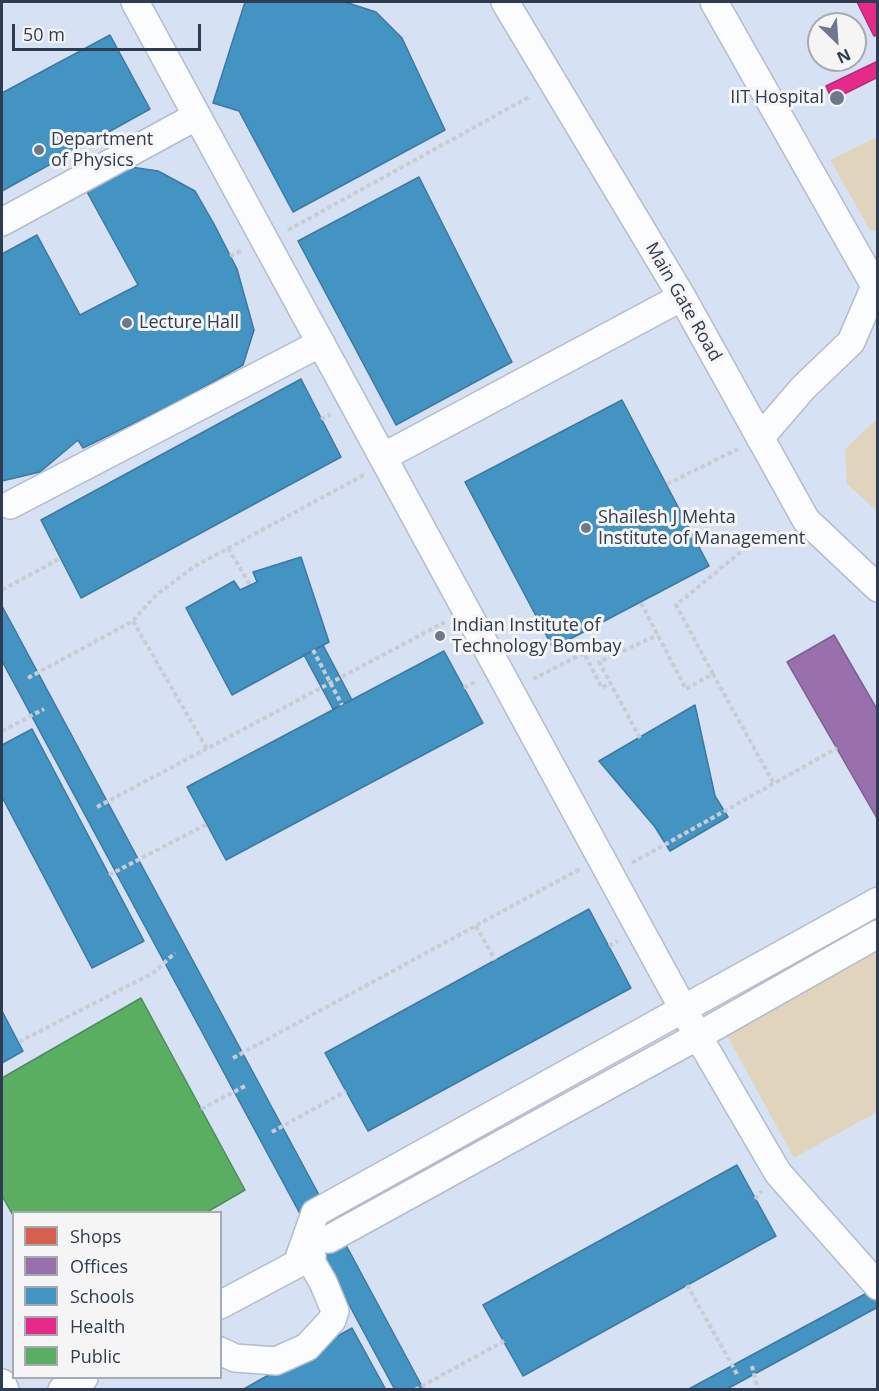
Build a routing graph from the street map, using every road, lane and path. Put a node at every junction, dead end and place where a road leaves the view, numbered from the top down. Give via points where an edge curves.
1 (135, 2) edge
2 (504, 2) edge
3 (714, 2) edge
4 (554, 84) junction
5 (197, 116) junction
6 (2, 222) edge
7 (266, 242) junction
8 (682, 297) junction
9 (321, 343) junction
10 (760, 438) junction
11 (384, 460) junction
12 (667, 484) dead end
13 (10, 505) dead end
14 (806, 519) junction
15 (228, 548) junction
16 (61, 558) dead end
17 (250, 585) dead end
18 (878, 588) edge
19 (2, 590) edge
20 (640, 603) dead end
21 (466, 610) junction
22 (134, 621) junction
23 (658, 635) junction
24 (313, 650) dead end
25 (713, 674) junction
26 (27, 678) dead end
27 (330, 683) junction
28 (610, 683) junction
29 (510, 691) junction
30 (342, 705) dead end
31 (44, 708) dead end
32 (2, 730) edge
33 (640, 738) dead end
34 (837, 748) dead end
35 (207, 749) junction
36 (774, 784) junction
37 (97, 807) dead end
38 (207, 824) dead end
39 (606, 866) junction
40 (109, 875) dead end
41 (878, 901) edge
42 (476, 926) junction
43 (878, 934) edge
44 (175, 952) dead end
45 (495, 960) dead end
46 (684, 1008) junction
47 (698, 1036) junction
48 (19, 1042) dead end
49 (232, 1058) dead end
50 (247, 1085) dead end
51 (346, 1091) dead end
52 (201, 1109) dead end
53 (272, 1132) dead end
54 (303, 1261) junction
55 (687, 1285) dead end
56 (878, 1286) edge
57 (222, 1304) edge
58 (504, 1341) dead end
59 (222, 1352) edge
60 (752, 1366) dead end
61 (737, 1374) dead end
62 (80, 1379) edge
63 (2, 1383) edge
64 (5, 1389) edge
65 (62, 1389) edge
66 (415, 1389) edge
67 (758, 1389) edge

1 - 5 street
2 - 4 street, Main Gate Road
3 - 10 street via 875,286 851,342 802,388
4 - 7 path
4 - 8 street, Main Gate Road
5 - 6 street
5 - 7 street
7 - 9 street
8 - 10 street, Main Gate Road
8 - 11 street
9 - 11 street
9 - 13 street
10 - 12 path
10 - 14 street, Main Gate Road
11 - 15 path
11 - 21 street
14 - 18 street, Main Gate Road
14 - 25 path via 742,551 676,605
15 - 17 path
15 - 22 path via 195,566 156,596
16 - 19 path
20 - 23 path
21 - 27 path
21 - 29 street
22 - 26 path
22 - 35 path
23 - 25 path via 686,689
23 - 28 path via 599,662
24 - 27 path
25 - 36 path
27 - 30 path
27 - 35 path
28 - 29 path via 602,688 584,652
28 - 33 path
29 - 39 street
31 - 32 path
34 - 36 path
35 - 37 path
36 - 39 path
38 - 40 path
39 - 42 path
39 - 46 street
41 - 46 street
42 - 45 path
42 - 49 path
43 - 47 street
44 - 48 path via 153,973
46 - 47 street
46 - 54 street via 315,1213
47 - 54 street
47 - 56 street via 778,1173
50 - 52 path
51 - 53 path
54 - 57 street
54 - 59 street via 323,1282 335,1311 332,1320 307,1347 276,1361 235,1358
55 - 61 path
58 - 66 path
60 - 67 path
62 - 65 street
63 - 64 street

